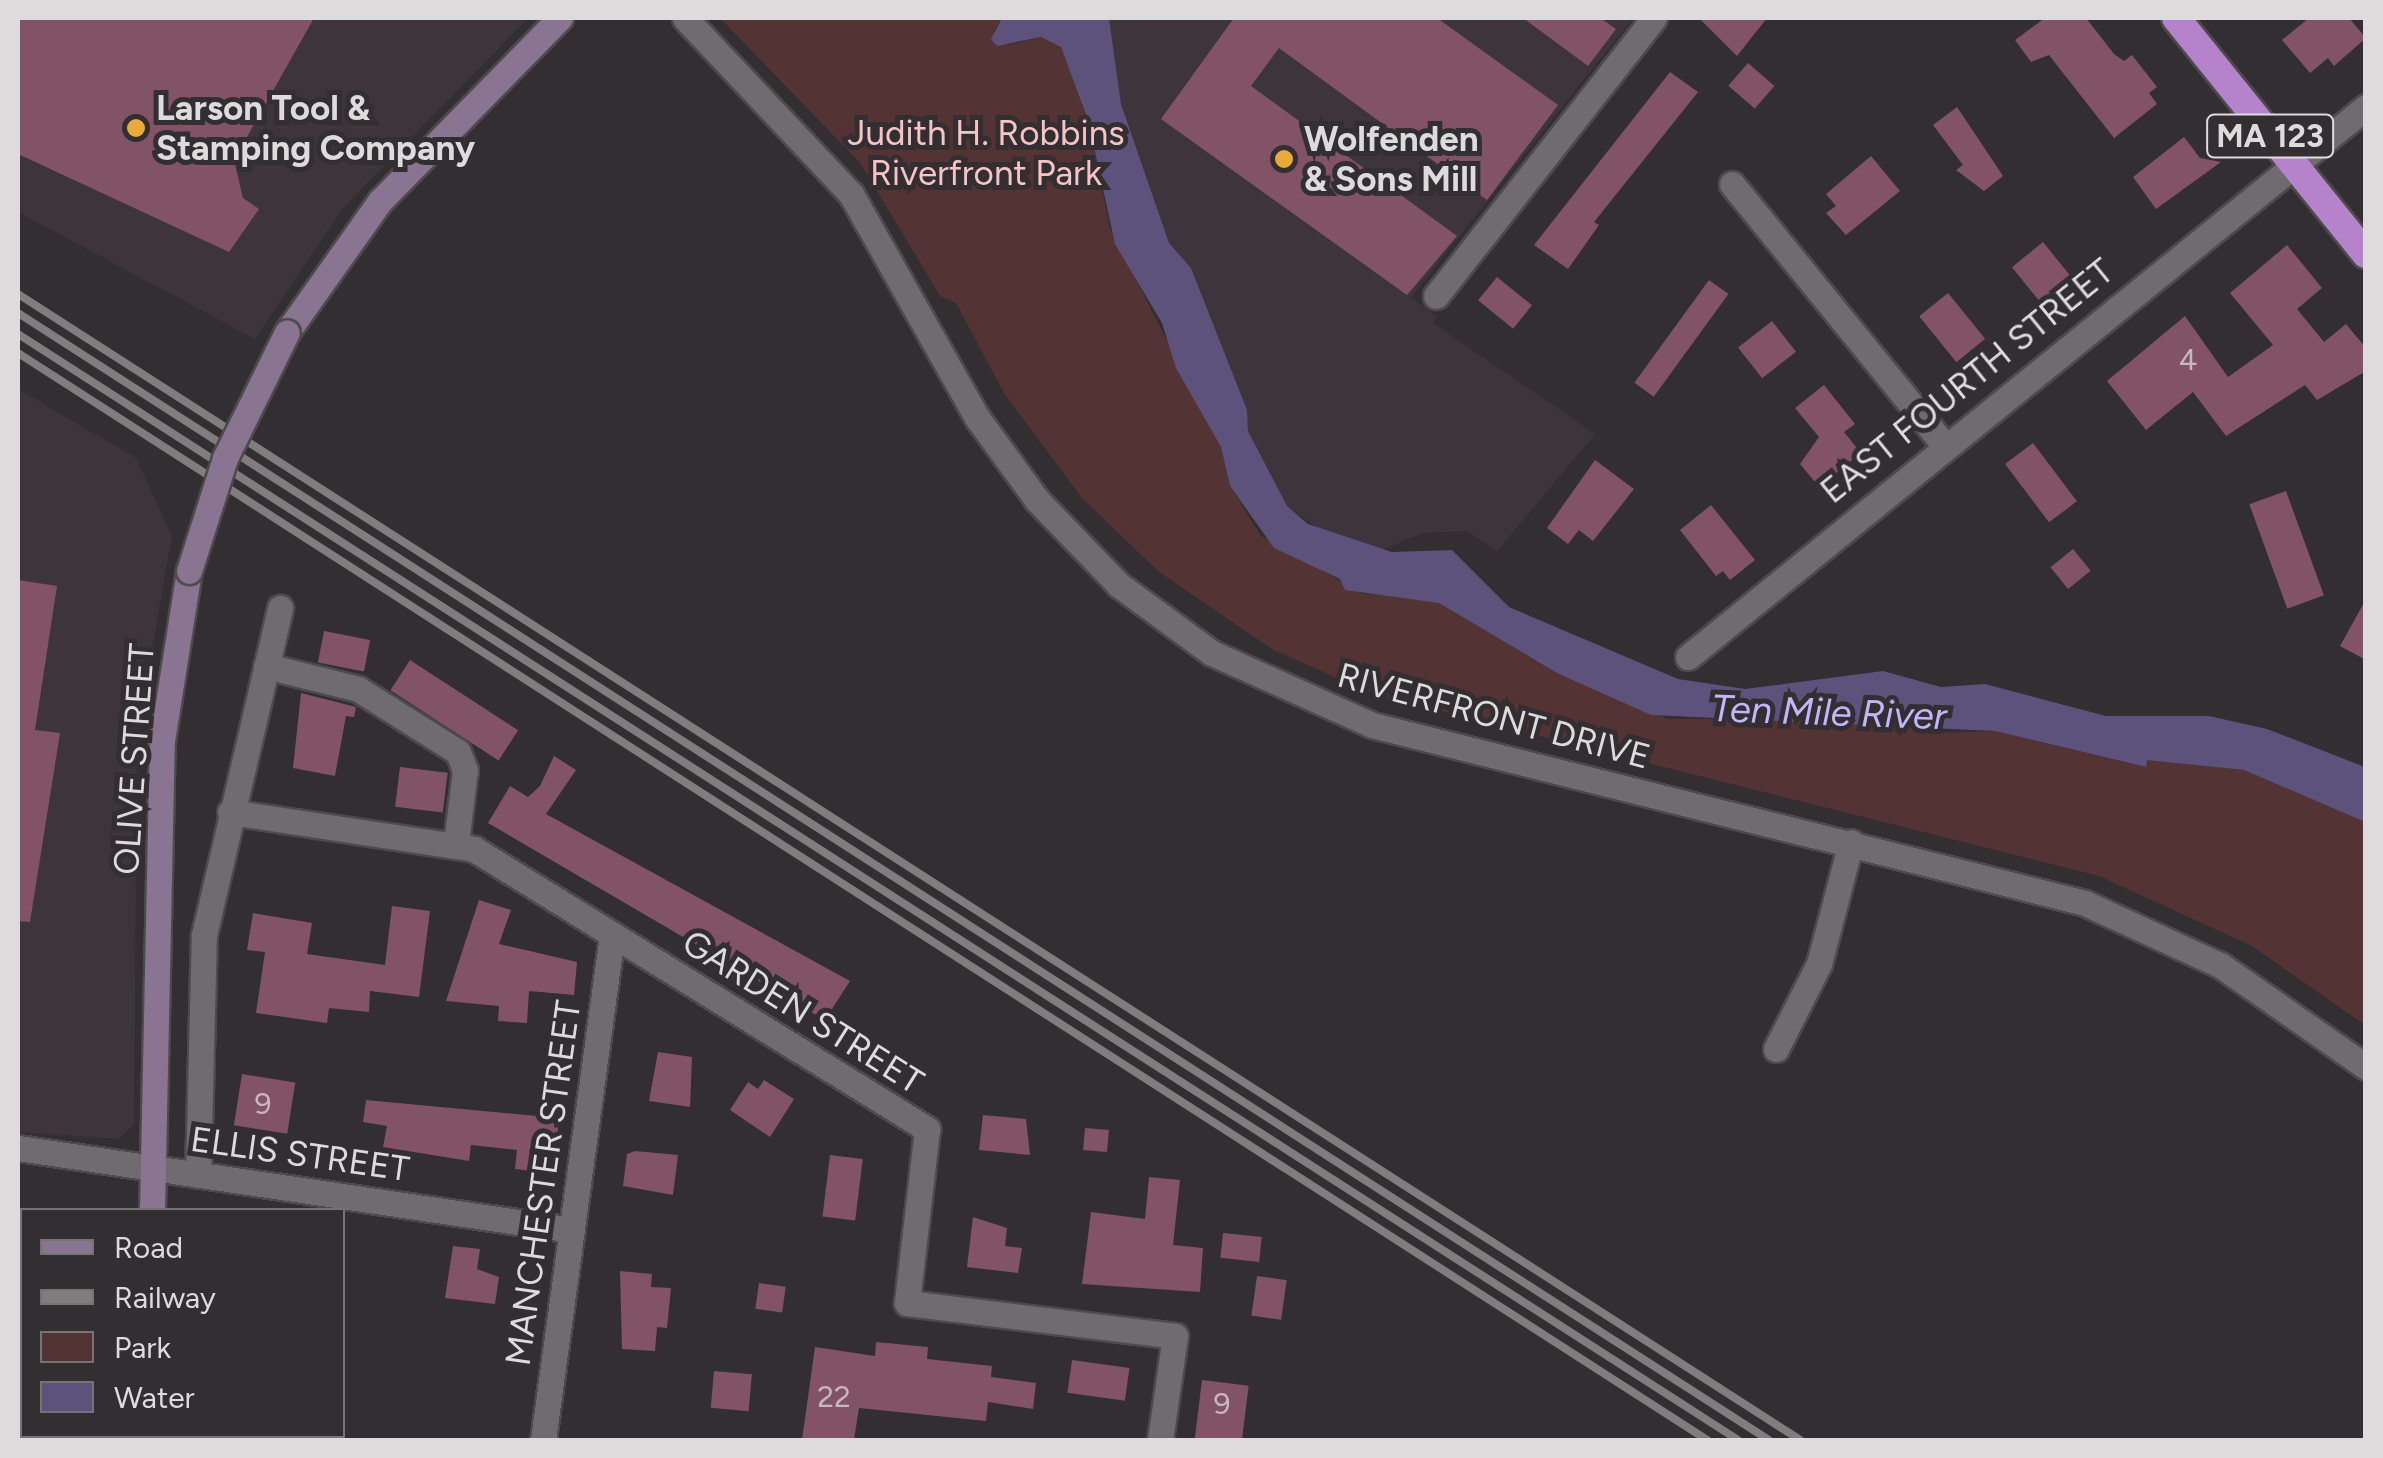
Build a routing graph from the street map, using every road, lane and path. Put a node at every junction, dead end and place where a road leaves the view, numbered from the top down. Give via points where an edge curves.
1 (560, 18) edge
2 (685, 18) edge
3 (1654, 18) edge
4 (2176, 18) edge
5 (2366, 107) edge
6 (2295, 166) junction
7 (1732, 184) dead end
8 (2366, 254) edge
9 (1436, 296) dead end
10 (1944, 445) junction
11 (280, 608) dead end
12 (1688, 657) dead end
13 (266, 666) junction
14 (230, 812) junction
15 (1851, 842) junction
16 (456, 843) junction
17 (612, 935) junction
18 (1776, 1049) dead end
19 (2366, 1067) edge
20 (18, 1148) edge
21 (156, 1168) junction
22 (198, 1174) junction
23 (152, 1208) edge
24 (572, 1230) junction
25 (543, 1440) edge
26 (1160, 1440) edge

1 - 21 main road, OLIVE STREET, bridge via 380,201 288,332 225,458 189,572 162,741
2 - 15 street, RIVERFRONT DRIVE via 851,194 978,419 1028,490 1086,554 1172,626 1251,674 1350,718
3 - 9 street
4 - 6 highway, MA 123
5 - 6 street, EAST FOURTH STREET
6 - 8 highway, MA 123
6 - 10 street, EAST FOURTH STREET
7 - 10 street
10 - 12 street, EAST FOURTH STREET
11 - 13 street
13 - 14 street
13 - 16 street via 358,689 458,752 465,770
14 - 16 street, GARDEN STREET
14 - 22 street via 201,958
15 - 18 street via 1819,964
15 - 19 street, RIVERFRONT DRIVE via 2119,916 2270,995
16 - 17 street, GARDEN STREET
17 - 24 street, MANCHESTER STREET
17 - 26 street, GARDEN STREET via 927,1129 906,1303 1175,1336
20 - 21 street, ELLIS STREET
21 - 22 street, ELLIS STREET
21 - 23 main road, OLIVE STREET
22 - 24 street, ELLIS STREET
24 - 25 street, MANCHESTER STREET

